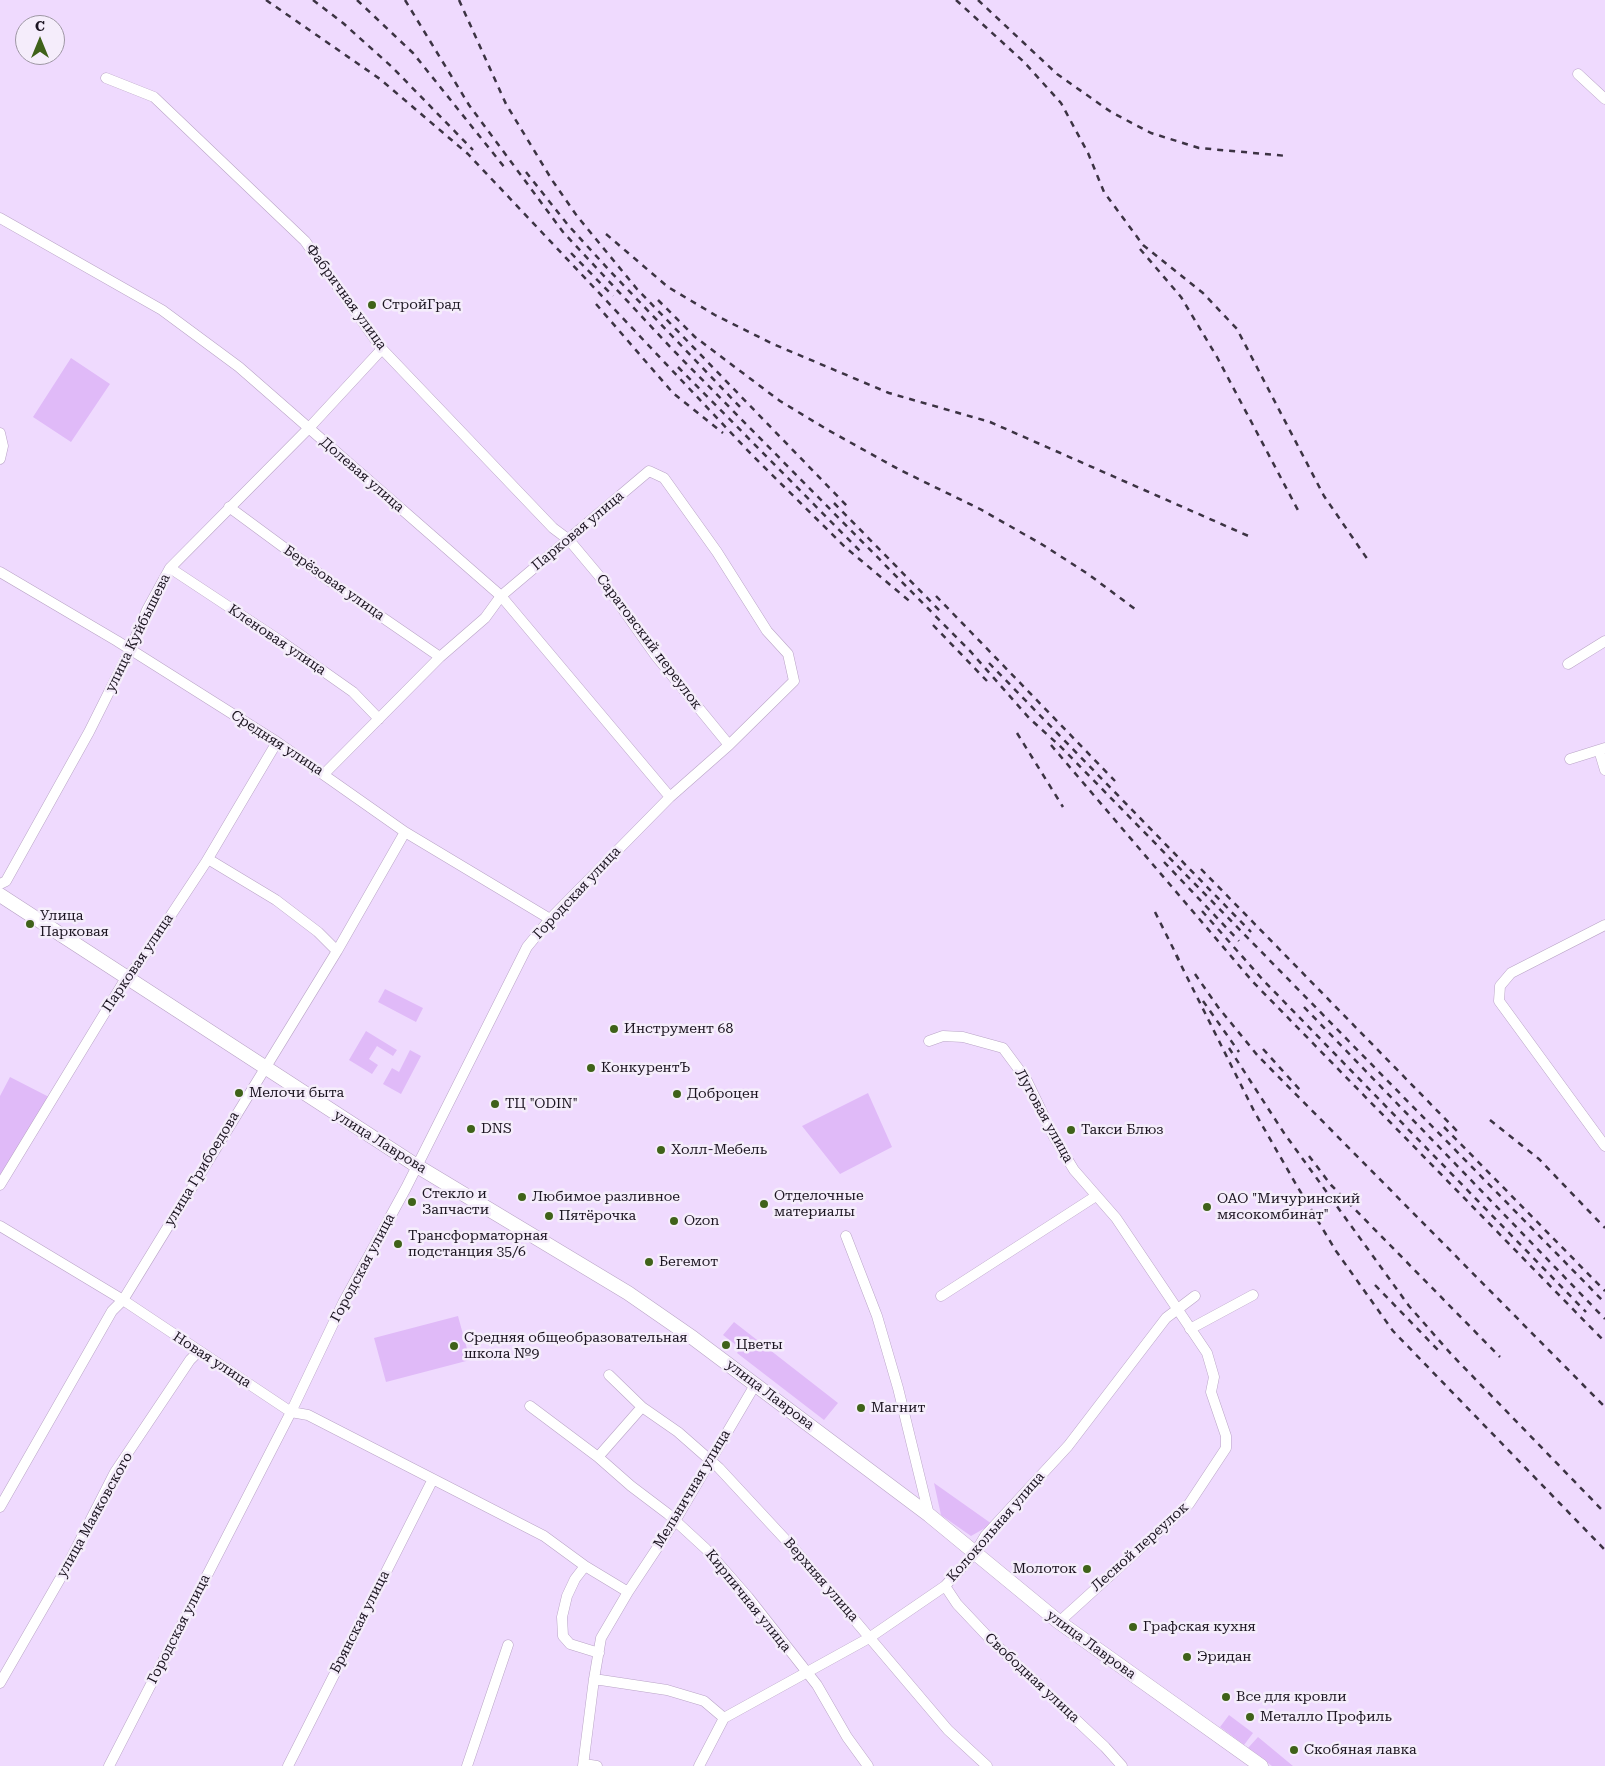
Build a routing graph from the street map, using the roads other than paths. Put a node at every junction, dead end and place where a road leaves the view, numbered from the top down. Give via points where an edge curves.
1 (1578, 74) dead end
2 (106, 78) dead end
3 (1605, 99) edge
4 (0, 218) edge
5 (382, 348) junction
6 (308, 429) junction
7 (0, 433) edge
8 (0, 459) edge
9 (229, 507) junction
10 (569, 540) junction
11 (170, 568) junction
12 (0, 572) edge
13 (501, 596) junction
14 (1605, 641) edge
15 (130, 650) junction
16 (440, 657) junction
17 (1568, 664) dead end
18 (794, 681) joint
19 (379, 719) junction
20 (277, 742) junction
21 (730, 745) junction
22 (1602, 749) edge
23 (1570, 759) dead end
24 (1605, 770) edge
25 (324, 774) junction
26 (670, 796) junction
27 (405, 832) junction
28 (208, 859) junction
29 (0, 884) edge
30 (0, 895) edge
31 (550, 919) junction
32 (1605, 925) edge
33 (337, 951) junction
34 (126, 978) junction
35 (929, 1041) dead end
36 (264, 1068) junction
37 (1605, 1146) edge
38 (417, 1166) junction
39 (0, 1185) edge
40 (1096, 1196) junction
41 (0, 1226) edge
42 (846, 1236) dead end
43 (941, 1296) dead end
44 (1195, 1296) dead end
45 (1253, 1296) dead end
46 (123, 1300) junction
47 (1176, 1309) junction
48 (1190, 1329) junction
49 (198, 1352) junction
50 (609, 1375) dead end
51 (756, 1385) junction
52 (530, 1406) dead end
53 (642, 1407) junction
54 (291, 1412) junction
55 (598, 1457) junction
56 (709, 1460) junction
57 (433, 1479) junction
58 (0, 1507) edge
59 (929, 1514) junction
60 (675, 1521) junction
61 (975, 1553) junction
62 (585, 1566) junction
63 (946, 1586) junction
64 (628, 1592) junction
65 (1059, 1622) junction
66 (869, 1638) junction
67 (508, 1645) dead end
68 (599, 1653) junction
69 (806, 1672) junction
70 (594, 1679) junction
71 (0, 1683) edge
72 (724, 1718) junction
73 (469, 1765) edge
74 (583, 1765) edge
75 (109, 1766) edge
76 (288, 1766) edge
77 (597, 1766) edge
78 (700, 1766) edge
79 (868, 1766) edge
80 (987, 1766) edge
81 (1122, 1766) edge
82 (1261, 1766) edge

1 - 3 street
2 - 5 street, Фабричная улица via 154,96 305,241
4 - 6 street, Долевая улица via 162,310 239,367
5 - 6 street, улица Куйбышева
5 - 10 street, Фабричная улица via 553,528
6 - 9 street, улица Куйбышева
6 - 13 street, Долевая улица
7 - 8 street via 3,446
9 - 11 street, улица Куйбышева
9 - 16 street, Берёзовая улица
10 - 13 street, Парковая улица
10 - 18 street, Парковая улица via 649,471 664,478 717,552 767,631 788,654
10 - 21 street, Саратовский переулок via 600,577 656,656
11 - 15 street, улица Куйбышева
11 - 19 street, Кленовая улица via 353,692
12 - 15 street, Средняя улица
13 - 16 street, Парковая улица via 485,618
13 - 26 street, Долевая улица
14 - 17 street
15 - 20 street, Средняя улица
15 - 29 street, улица Куйбышева via 89,732 6,881
16 - 19 street, Парковая улица
18 - 21 street, Городская улица
19 - 25 street, Парковая улица
20 - 25 street, Средняя улица
20 - 28 street, Парковая улица
21 - 26 street, Городская улица
22 - 23 street
22 - 24 street
25 - 27 street, Средняя улица
26 - 31 street, Городская улица
27 - 31 street, Средняя улица
27 - 33 street, улица Грибоедова
28 - 33 street via 276,900
28 - 34 street, Парковая улица
30 - 34 main road, улица Лаврова
31 - 38 street, Городская улица via 527,947
32 - 37 street via 1511,973 1500,986 1499,1001
33 - 36 street, улица Грибоедова
34 - 36 main road, улица Лаврова
34 - 39 street, Парковая улица
35 - 40 street, Луговая улица via 942,1036 963,1037 1003,1048 1026,1079 1074,1170
36 - 38 main road, улица Лаврова
36 - 46 street, улица Грибоедова
38 - 51 main road, улица Лаврова via 628,1293
38 - 54 street, Городская улица via 342,1303
40 - 43 street
40 - 47 street, Луговая улица via 1155,1273
41 - 46 street, Новая улица
42 - 59 street via 877,1316
44 - 47 street, Колокольная улица
45 - 48 street
46 - 49 street, Новая улица
46 - 58 street, улица Грибоедова via 112,1312
47 - 48 street, Лесной переулок
47 - 61 street, Колокольная улица via 1068,1446 985,1536
48 - 65 street, Лесной переулок via 1207,1353 1214,1377 1211,1392 1226,1436 1226,1448 1189,1504
49 - 54 street, Новая улица
49 - 71 street, улица Маяковского via 115,1472 64,1572
50 - 53 street, Верхняя улица
51 - 56 street, Мельничная улица
51 - 59 main road, улица Лаврова
52 - 55 street, Кирпичная улица
53 - 55 street
53 - 56 street, Верхняя улица via 678,1432
54 - 57 street, Новая улица via 308,1415
54 - 75 street, Городская улица
55 - 60 street, Кирпичная улица
56 - 60 street, Мельничная улица
56 - 66 street, Верхняя улица via 796,1551
57 - 62 street via 544,1536
57 - 76 street, Брянская улица
59 - 61 main road, улица Лаврова
60 - 64 street, Мельничная улица
60 - 69 street, Кирпичная улица via 706,1549 748,1597
61 - 63 street, Колокольная улица
61 - 65 main road, улица Лаврова
62 - 64 street
62 - 68 street via 567,1596 562,1617 563,1636 570,1644
63 - 66 street, Колокольная улица
63 - 81 street, Свободная улица via 956,1604 990,1639 1105,1746
64 - 68 street, Мельничная улица via 601,1638
65 - 82 main road, улица Лаврова
66 - 69 street, Колокольная улица
66 - 80 street, Верхняя улица via 948,1730
67 - 73 street
68 - 70 street, Мельничная улица
69 - 72 street, Колокольная улица
69 - 79 street, Кирпичная улица
70 - 72 street via 704,1701
70 - 74 street, Мельничная улица
72 - 78 street
74 - 77 street

